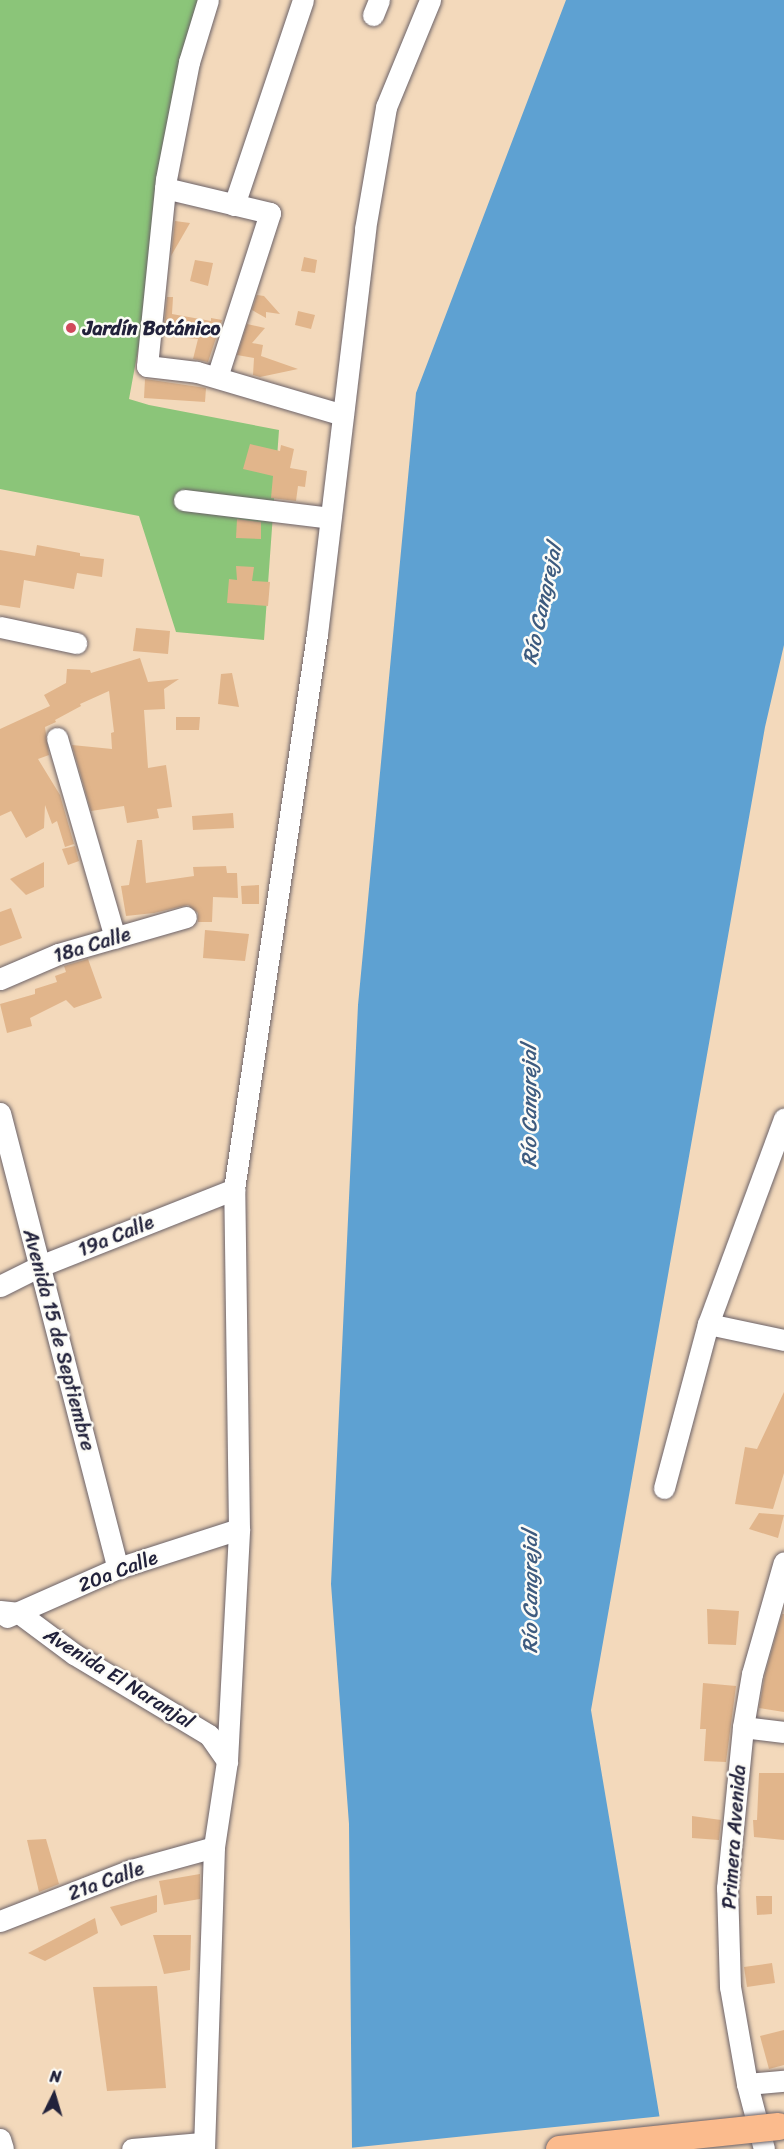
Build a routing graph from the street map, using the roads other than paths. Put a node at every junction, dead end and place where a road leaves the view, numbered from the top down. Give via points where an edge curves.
1 (208, 0) edge
2 (303, 0) edge
3 (430, 0) edge
4 (165, 188) junction
5 (234, 205) junction
6 (217, 377) junction
7 (343, 415) junction
8 (184, 500) dead end
9 (330, 518) junction
10 (0, 627) edge
11 (76, 643) dead end
12 (57, 738) dead end
13 (186, 917) dead end
14 (115, 938) junction
15 (0, 979) edge
16 (0, 1113) edge
17 (784, 1119) edge
18 (234, 1189) junction
19 (40, 1266) junction
20 (0, 1286) edge
21 (708, 1324) junction
22 (784, 1340) edge
23 (664, 1488) dead end
24 (239, 1528) junction
25 (784, 1562) edge
26 (118, 1568) junction
27 (6, 1615) edge
28 (743, 1727) junction
29 (784, 1732) edge
30 (227, 1761) junction
31 (214, 1847) junction
32 (0, 1921) edge
33 (784, 2081) edge
34 (747, 2084) junction
35 (778, 2126) dead end
36 (0, 2139) edge
37 (202, 2147) edge
38 (3, 2149) edge
39 (132, 2149) edge
40 (559, 2149) edge
41 (764, 2149) edge

1 - 4 street via 189,62
2 - 5 street
3 - 7 street via 386,107 365,229
4 - 5 street
4 - 6 street via 147,366
5 - 6 street via 270,213
6 - 7 street
7 - 9 street
8 - 9 street
9 - 18 street via 317,634
10 - 11 street
12 - 14 street
13 - 14 street, 18a Calle
14 - 15 street, 18a Calle via 58,954
16 - 19 street, Avenida 15 de Septiembre
17 - 21 street
18 - 19 street, 19a Calle
18 - 24 street
19 - 20 street, 19a Calle
19 - 26 street, Avenida 15 de Septiembre
21 - 22 street
21 - 23 street
24 - 26 street, 20a Calle
24 - 30 street
25 - 28 street, Primera Avenida via 755,1663
26 - 27 street, 20a Calle
27 - 30 street, Avenida El Naranjal via 209,1735
28 - 29 street
28 - 34 street, Primera Avenida via 727,1888 730,1987
30 - 31 street
31 - 32 street, 21a Calle via 131,1870
31 - 37 street
33 - 34 street
34 - 41 street, Primera Avenida
35 - 40 main road, bridge
36 - 38 street
37 - 39 street

